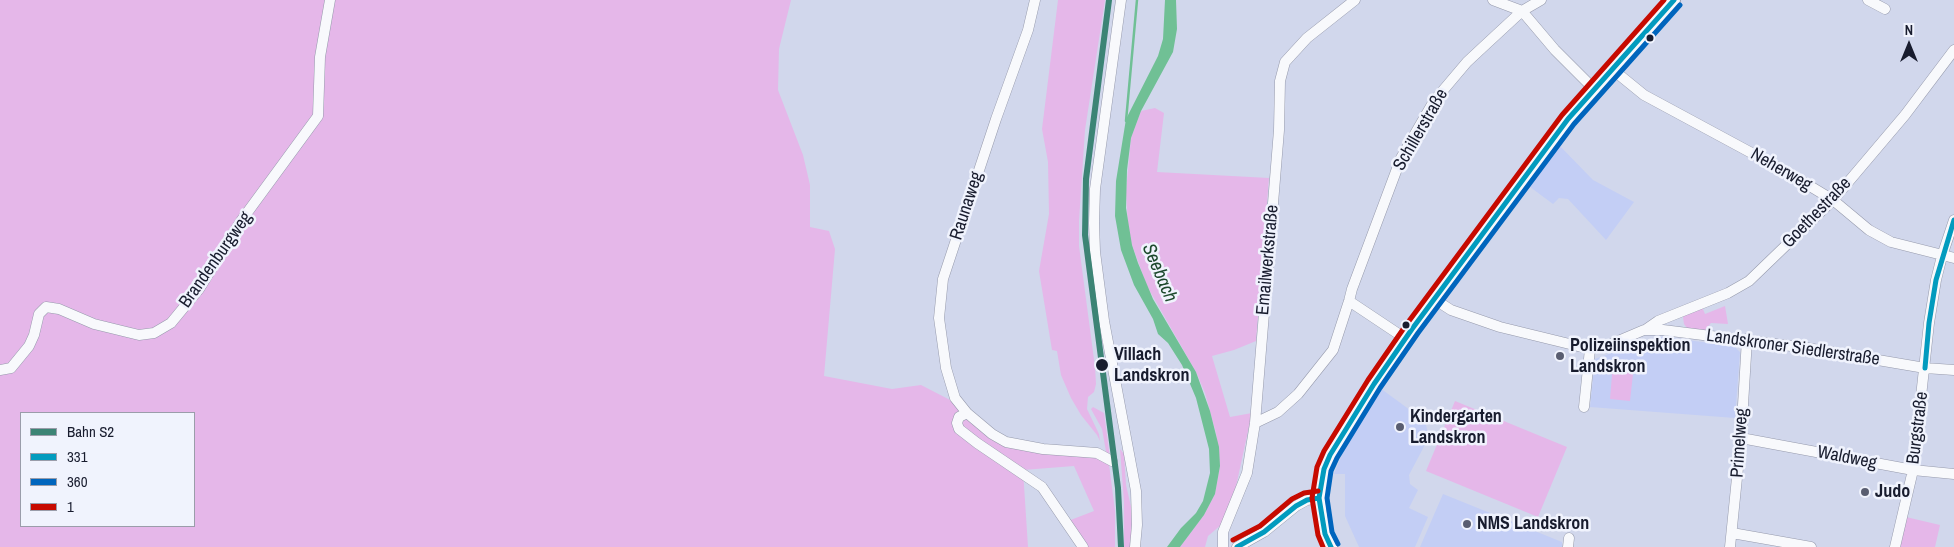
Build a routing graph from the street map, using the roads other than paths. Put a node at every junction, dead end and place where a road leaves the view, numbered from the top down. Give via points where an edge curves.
1 (330, 0) edge
2 (1035, 0) edge
3 (1121, 0) edge
4 (1355, 0) edge
5 (1493, 0) edge
6 (1542, 0) edge
7 (1674, 0) edge
8 (1868, 0) edge
9 (1885, 9) dead end
10 (1522, 11) junction
11 (1954, 50) edge
12 (1612, 70) junction
13 (1594, 89) junction
14 (1833, 200) junction
15 (1952, 224) edge
16 (1942, 256) junction
17 (1954, 258) edge
18 (1434, 299) junction
19 (1349, 301) junction
20 (1677, 314) junction
21 (1644, 330) junction
22 (1679, 332) junction
23 (1406, 338) junction
24 (1746, 340) junction
25 (1590, 349) junction
26 (1925, 368) junction
27 (0, 370) edge
28 (1954, 370) edge
29 (1584, 407) dead end
30 (967, 413) junction
31 (1255, 423) junction
32 (1741, 438) junction
33 (1112, 461) dead end
34 (1913, 470) junction
35 (1954, 474) edge
36 (1319, 498) junction
37 (1732, 533) junction
38 (1083, 547) edge
39 (1135, 547) edge
40 (1223, 547) edge
41 (1237, 547) edge
42 (1331, 547) edge
43 (1730, 547) edge
44 (1811, 547) edge
45 (1895, 547) edge

1 - 27 street, Brandenburgweg via 320,57 318,116 242,221 199,289 171,323 154,333 139,335 94,324 59,308 46,307 39,314 29,346 11,368
2 - 30 street, Raunaweg via 1028,30 943,279 939,318 946,368 955,398
3 - 39 street via 1095,189 1094,223 1104,322 1136,491
4 - 31 street, Emailwerkstraße via 1307,38 1285,62 1280,82 1279,130
5 - 10 street
6 - 10 street
7 - 12 main road
8 - 9 street
10 - 13 street
10 - 19 street, Schillerstraße via 1467,62 1434,102 1401,158
11 - 14 street, Goethestraße via 1905,115
12 - 13 main road
12 - 14 street, Neherweg via 1644,95
13 - 18 main road
14 - 16 street, Neherweg via 1869,230 1891,242
14 - 20 street, Goethestraße via 1749,281
15 - 16 street, Burgstraße
16 - 17 street, Neherweg
16 - 26 street, Burgstraße
18 - 23 main road
18 - 25 street, Landskroner Siedlerstraße via 1451,310 1500,327
19 - 23 street
19 - 31 street, Schillerstraße via 1332,350 1298,394 1278,412
20 - 21 street, Goethestraße
20 - 22 street
21 - 22 street, Landskroner Siedlerstraße
21 - 25 street, Landskroner Siedlerstraße
22 - 24 street, Landskroner Siedlerstraße
23 - 36 main road via 1330,455
24 - 26 street, Landskroner Siedlerstraße
24 - 32 street, Primelweg
25 - 29 street
26 - 28 street, Landskroner Siedlerstraße
26 - 34 street, Burgstraße
30 - 33 street, Raunaweg via 1006,442 1097,453
30 - 38 street via 959,418 959,429 1042,487
31 - 40 street, Emailwerkstraße via 1247,473 1223,532
32 - 34 street, Waldweg
32 - 37 street, Primelweg
34 - 35 street, Waldweg
34 - 45 street, Burgstraße
36 - 41 street via 1296,506 1264,532
36 - 42 main road via 1324,534
37 - 43 street, Primelweg
37 - 44 street

